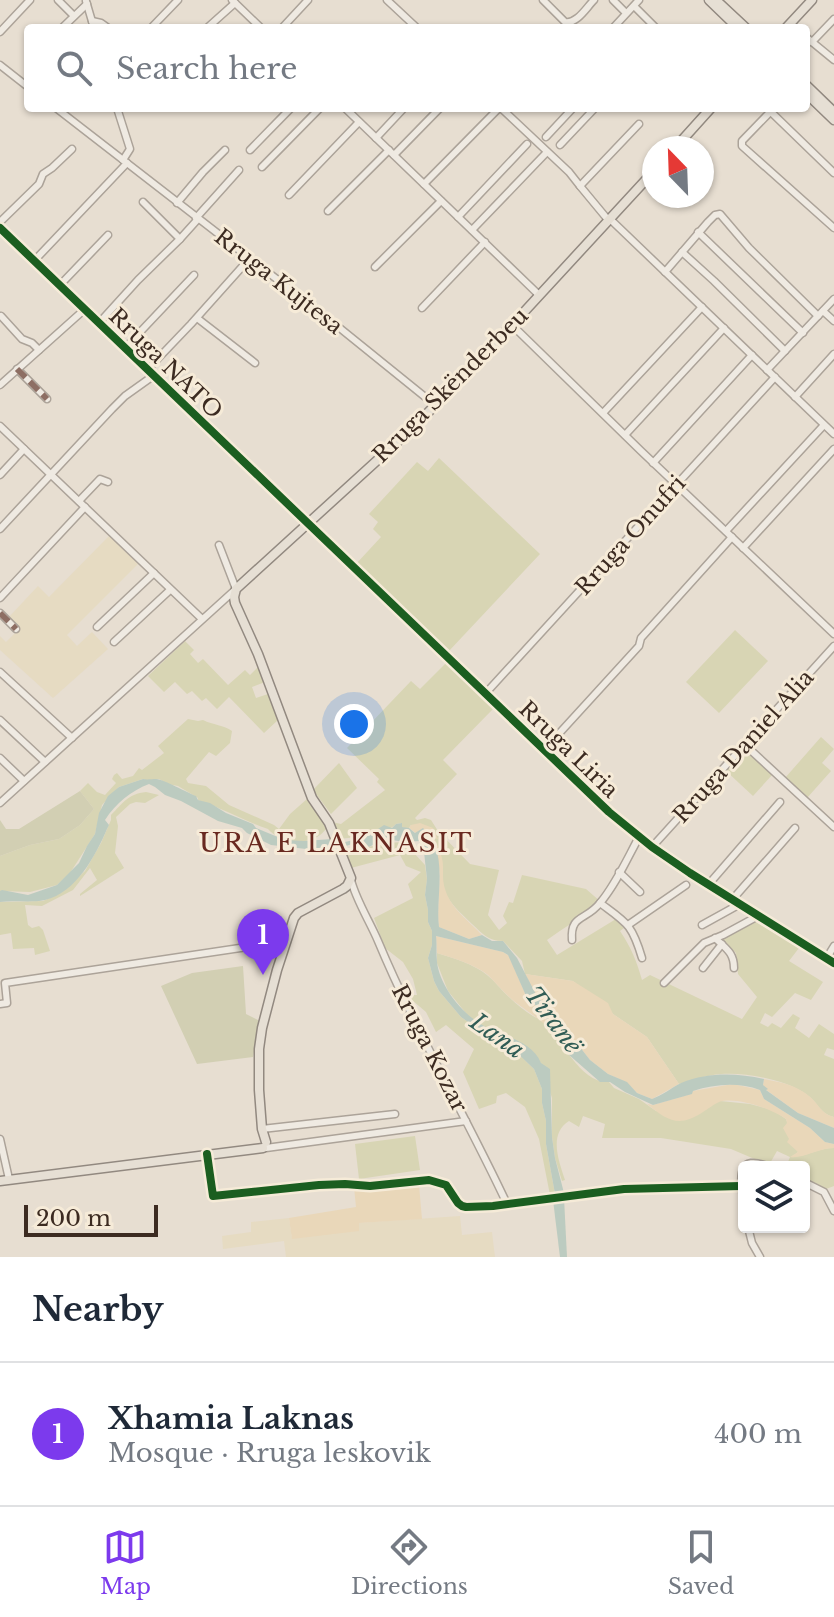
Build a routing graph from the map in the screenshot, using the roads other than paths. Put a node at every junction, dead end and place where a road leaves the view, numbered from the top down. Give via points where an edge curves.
1 (30, 0) edge
2 (58, 0) edge
3 (178, 0) edge
4 (308, 0) edge
5 (387, 0) edge
6 (543, 0) edge
7 (594, 0) edge
8 (613, 0) edge
9 (709, 0) edge
10 (716, 0) edge
11 (812, 0) edge
12 (234, 1) edge
13 (87, 2) edge
14 (637, 3) edge
15 (626, 13) junction
16 (74, 16) junction
17 (834, 19) edge
18 (66, 24) edge
19 (93, 24) edge
20 (155, 24) edge
21 (211, 24) edge
22 (257, 24) edge
23 (286, 24) edge
24 (413, 24) edge
25 (616, 24) edge
26 (653, 24) edge
27 (734, 24) edge
28 (742, 24) edge
29 (792, 24) edge
30 (0, 32) edge
31 (810, 39) edge
32 (810, 41) edge
33 (834, 60) edge
34 (0, 65) edge
35 (24, 84) edge
36 (810, 89) edge
37 (810, 97) edge
38 (61, 112) edge
39 (118, 112) edge
40 (287, 112) edge
41 (316, 112) edge
42 (351, 112) edge
43 (400, 112) edge
44 (436, 112) edge
45 (496, 112) edge
46 (504, 112) edge
47 (569, 112) edge
48 (591, 112) edge
49 (707, 112) edge
50 (770, 112) edge
51 (774, 112) edge
52 (834, 112) edge
53 (834, 120) edge
54 (359, 122) junction
55 (639, 124) dead end
56 (686, 136) edge
57 (546, 137) dead end
58 (376, 138) junction
59 (527, 144) dead end
60 (560, 145) dead end
61 (72, 149) dead end
62 (225, 150) dead end
63 (250, 150) dead end
64 (547, 152) junction
65 (391, 153) junction
66 (125, 161) junction
67 (262, 167) dead end
68 (239, 170) dead end
69 (834, 173) edge
70 (424, 184) junction
71 (642, 184) edge
72 (580, 186) junction
73 (289, 195) dead end
74 (441, 201) junction
75 (143, 202) dead end
76 (177, 203) junction
77 (328, 211) dead end
78 (458, 217) junction
79 (197, 218) junction
80 (609, 220) junction
81 (0, 225) edge
82 (834, 228) edge
83 (472, 230) junction
84 (698, 232) junction
85 (108, 235) dead end
86 (180, 239) junction
87 (485, 242) junction
88 (682, 252) junction
89 (250, 258) junction
90 (34, 261) junction
91 (375, 267) dead end
92 (665, 272) junction
93 (194, 275) dead end
94 (60, 285) junction
95 (539, 295) junction
96 (834, 299) edge
97 (702, 307) junction
98 (422, 308) dead end
99 (85, 309) junction
100 (820, 313) junction
101 (1, 316) edge
102 (197, 318) junction
103 (834, 321) edge
104 (99, 323) junction
105 (512, 325) junction
106 (724, 328) junction
107 (803, 333) junction
108 (125, 348) junction
109 (39, 350) junction
110 (785, 351) junction
111 (834, 354) edge
112 (752, 355) junction
113 (255, 363) dead end
114 (17, 369) junction
115 (767, 370) junction
116 (150, 373) junction
117 (775, 377) junction
118 (0, 385) edge
119 (795, 397) junction
120 (47, 399) dead end
121 (435, 405) junction
122 (603, 413) junction
123 (824, 425) junction
124 (0, 426) edge
125 (7, 433) junction
126 (834, 434) edge
127 (625, 435) junction
128 (0, 441) edge
129 (24, 449) junction
130 (834, 449) edge
131 (653, 463) junction
132 (51, 474) junction
133 (0, 475) edge
134 (108, 482) dead end
135 (676, 484) junction
136 (82, 504) junction
137 (307, 524) junction
138 (0, 529) edge
139 (729, 534) junction
140 (219, 545) dead end
141 (743, 548) junction
142 (154, 573) junction
143 (236, 589) junction
144 (170, 590) junction
145 (0, 598) edge
146 (223, 600) junction
147 (235, 603) junction
148 (0, 613) edge
149 (202, 619) junction
150 (97, 627) dead end
151 (16, 629) dead end
152 (834, 634) edge
153 (114, 642) dead end
154 (834, 646) edge
155 (0, 672) edge
156 (485, 694) junction
157 (0, 720) edge
158 (72, 738) junction
159 (744, 744) junction
160 (544, 750) junction
161 (0, 758) edge
162 (45, 762) junction
163 (24, 781) junction
164 (780, 802) dead end
165 (0, 803) edge
166 (834, 827) edge
167 (795, 828) dead end
168 (639, 837) junction
169 (652, 847) junction
170 (619, 872) junction
171 (350, 875) junction
172 (686, 885) dead end
173 (708, 885) junction
174 (343, 889) junction
175 (355, 891) junction
176 (640, 892) dead end
177 (736, 902) junction
178 (600, 903) junction
179 (758, 916) junction
180 (628, 925) junction
181 (702, 925) dead end
182 (715, 938) junction
183 (572, 940) dead end
184 (287, 941) junction
185 (722, 944) junction
186 (834, 946) edge
187 (642, 958) dead end
188 (830, 961) edge
189 (703, 968) dead end
190 (734, 968) dead end
191 (664, 983) dead end
192 (0, 1004) edge
193 (395, 1114) dead end
194 (466, 1121) junction
195 (262, 1129) junction
196 (0, 1139) edge
197 (265, 1144) junction
198 (207, 1154) junction
199 (4, 1180) edge
200 (810, 1185) edge
201 (738, 1186) edge
202 (507, 1204) junction
203 (834, 1211) edge
204 (750, 1233) edge
205 (760, 1257) edge

1 - 30 street
2 - 16 street
3 - 20 street
4 - 23 street
5 - 24 street
6 - 7 street via 569,23
8 - 15 street
9 - 27 main road
10 - 28 main road
11 - 29 main road
12 - 21 street
12 - 22 street
13 - 16 street
13 - 19 street
14 - 15 street
14 - 26 street
15 - 25 street
16 - 18 street
17 - 31 street
32 - 33 street
34 - 35 street
36 - 52 main road
37 - 53 main road
38 - 66 street, Rruga Kujtesa
39 - 66 street via 130,149
40 - 63 street
41 - 67 street
42 - 54 street
43 - 58 street
44 - 65 street
45 - 70 street
46 - 64 street
47 - 57 street
48 - 60 street
49 - 56 main road
50 - 82 street via 742,146
51 - 69 street
54 - 58 street
54 - 73 street
55 - 72 street
58 - 65 street
59 - 78 street
61 - 81 street
62 - 76 street
64 - 72 street
64 - 83 street
65 - 70 street
65 - 77 street
66 - 76 street, Rruga Kujtesa
66 - 90 street
68 - 79 street
70 - 74 street
71 - 80 main road, Rruga Skënderbeu
72 - 80 street
74 - 78 street
74 - 91 street
75 - 86 street
76 - 79 street, Rruga Kujtesa
78 - 83 street
79 - 86 street
79 - 89 street, Rruga Kujtesa
80 - 92 street
80 - 95 main road, Rruga Skënderbeu
81 - 90 main road, Rruga NATO
83 - 87 street
84 - 88 street
84 - 100 street via 720,214
84 - 107 street
85 - 94 street
86 - 104 street
87 - 95 street
87 - 98 street
88 - 92 street
88 - 110 street
89 - 102 street
89 - 121 street, Rruga Kujtesa
90 - 94 main road, Rruga NATO
92 - 97 street
93 - 108 street
94 - 99 main road, Rruga NATO
95 - 105 main road, Rruga Skënderbeu
96 - 100 street
97 - 106 street
97 - 122 street
99 - 104 main road, Rruga NATO
99 - 109 street
100 - 103 street
100 - 107 street
101 - 109 street
102 - 113 street
102 - 116 street
104 - 108 main road, Rruga NATO
105 - 121 main road, Rruga Skënderbeu
105 - 122 street
106 - 112 street
106 - 127 street
107 - 110 street
108 - 116 main road, Rruga NATO
109 - 114 street
110 - 115 street
111 - 119 street
112 - 115 street
112 - 131 street
114 - 118 street
114 - 120 street
115 - 117 street
116 - 132 street
116 - 137 main road, Rruga NATO
117 - 119 street
117 - 135 street, Rruga Onufri
119 - 123 street
121 - 137 main road, Rruga Skënderbeu
122 - 127 street
123 - 126 street
123 - 139 street
124 - 125 street
125 - 128 street
125 - 129 street
127 - 131 street
129 - 132 street
129 - 133 street
130 - 141 street
131 - 135 street
132 - 136 street
132 - 138 street
134 - 136 street via 100,479
135 - 139 street
135 - 156 street, Rruga Onufri
136 - 142 street
136 - 145 street
137 - 143 main road, Rruga Skënderbeu
137 - 156 main road, Rruga Liria
139 - 141 street
139 - 160 street via 639,646
140 - 143 street
141 - 152 street
142 - 144 street
142 - 150 street
143 - 146 street
143 - 147 main road
144 - 149 street
144 - 153 street
146 - 147 main road
146 - 149 street
147 - 171 main road via 312,798 329,823
148 - 151 street
149 - 158 street
154 - 159 street, Rruga Daniel Alia
155 - 158 street
156 - 160 main road, Rruga Liria
157 - 162 street
158 - 162 street
159 - 166 street
159 - 169 street, Rruga Daniel Alia
160 - 168 main road, Rruga Liria
161 - 163 street
162 - 163 street
163 - 165 street
164 - 173 street
167 - 177 street
168 - 169 main road, Rruga Liria
168 - 170 street
169 - 173 main road, Rruga Liria
170 - 176 street
170 - 178 street
171 - 174 main road
171 - 175 street, Rruga Kozar
172 - 180 street
173 - 177 main road, Rruga Liria
174 - 175 street
174 - 184 main road via 298,913
175 - 194 street, Rruga Kozar
177 - 179 main road, Rruga Liria
177 - 181 street
178 - 180 street
178 - 183 street via 574,923
179 - 182 street
179 - 188 main road, Rruga Liria
180 - 187 street
182 - 185 street
182 - 191 street
184 - 192 street via 5,983 7,1003
184 - 195 main road via 259,1049
185 - 189 street
185 - 190 street via 732,955
186 - 188 street
193 - 195 street
194 - 197 street
194 - 202 street, Rruga Kozar
195 - 197 main road
196 - 199 street
197 - 198 main road
198 - 199 main road
198 - 202 street via 213,1196 429,1180 446,1185 466,1207
200 - 203 street via 824,1192
201 - 202 street via 644,1188
204 - 205 street

